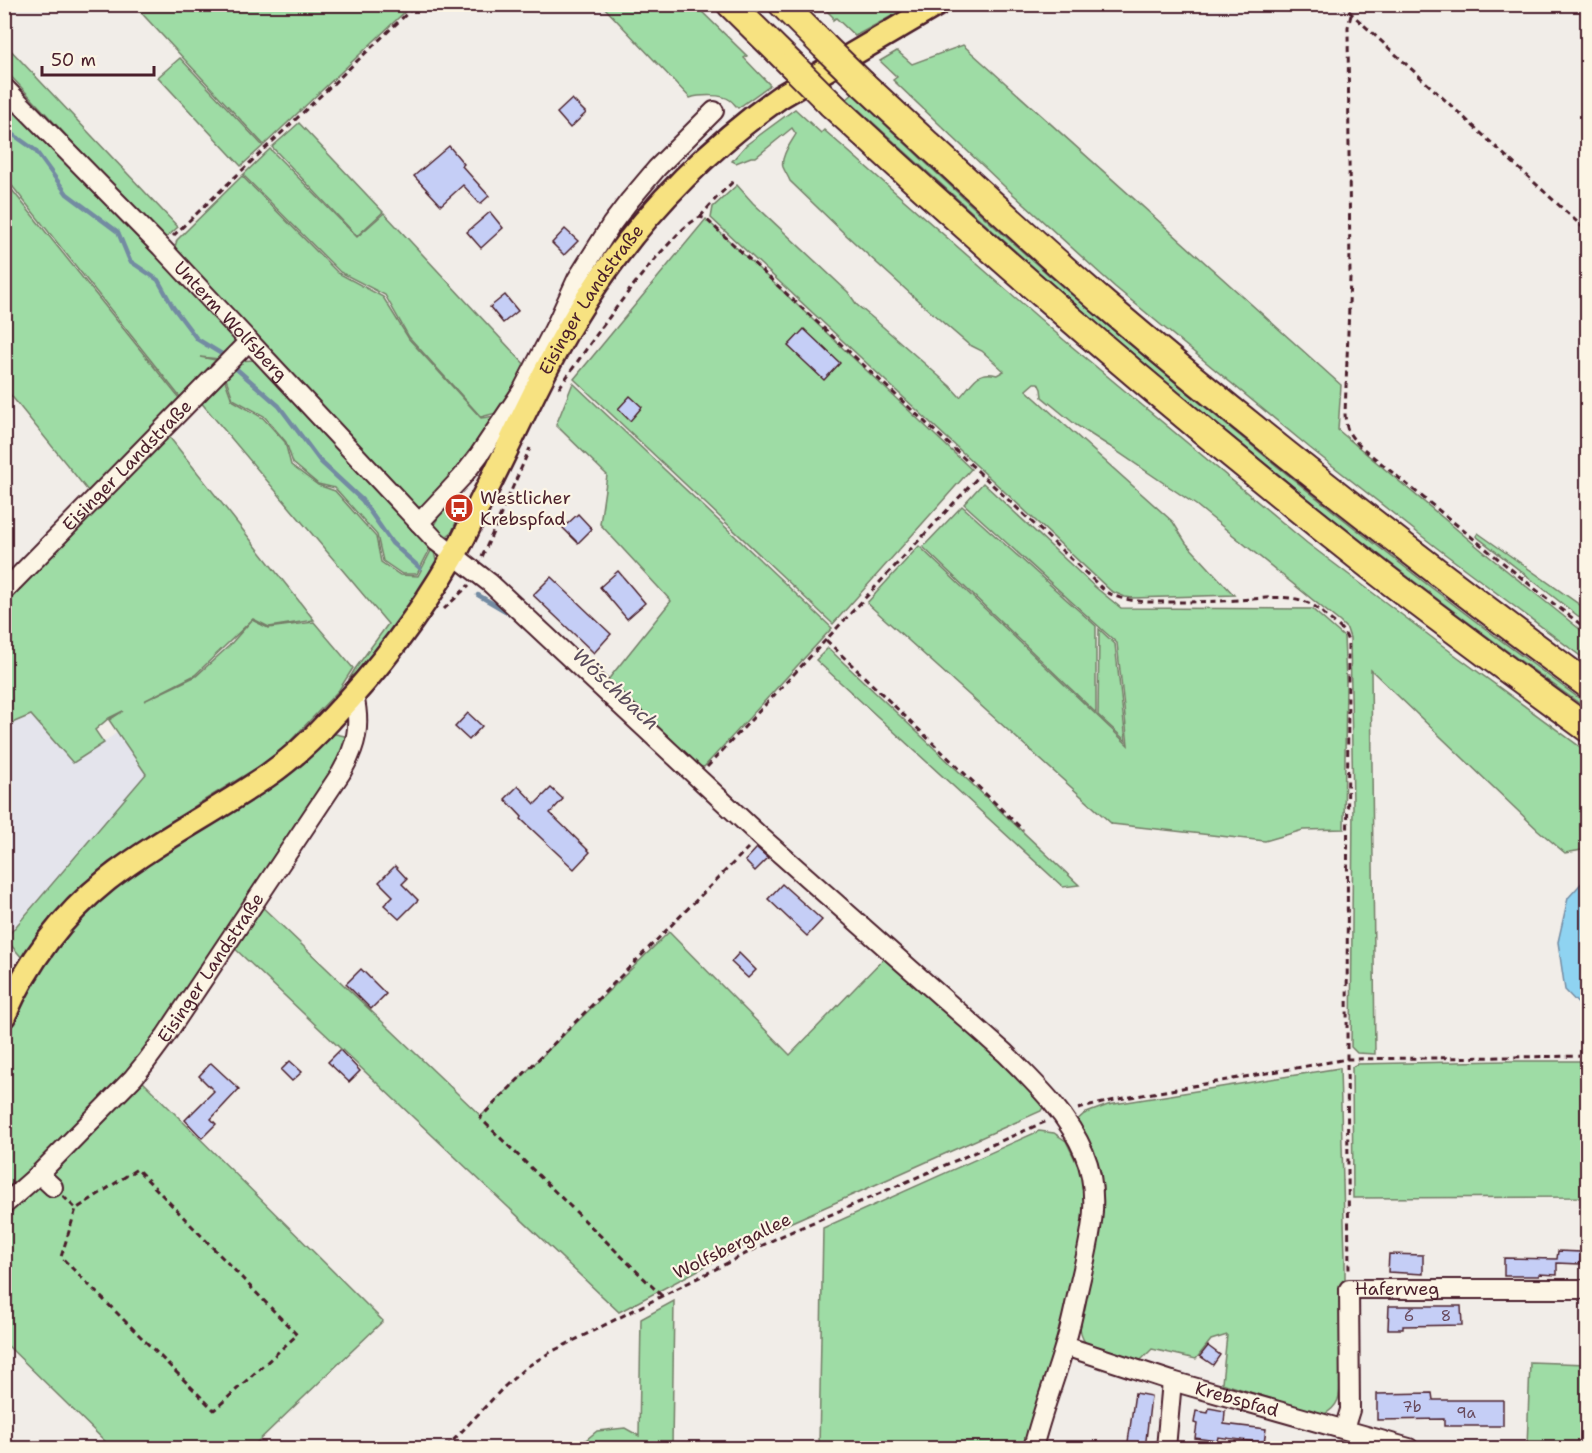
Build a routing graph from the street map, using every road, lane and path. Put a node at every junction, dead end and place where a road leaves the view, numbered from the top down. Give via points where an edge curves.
1 (417, 4) edge
2 (730, 4) edge
3 (782, 4) edge
4 (938, 4) edge
5 (1341, 4) edge
6 (1351, 15) junction
7 (4, 87) edge
8 (714, 111) dead end
9 (736, 179) dead end
10 (700, 217) junction
11 (1587, 232) edge
12 (161, 247) junction
13 (249, 341) junction
14 (554, 395) dead end
15 (530, 448) dead end
16 (981, 474) junction
17 (419, 523) junction
18 (455, 555) junction
19 (476, 572) junction
20 (4, 591) edge
21 (1587, 630) edge
22 (826, 640) junction
23 (1587, 685) edge
24 (354, 694) junction
25 (1587, 729) edge
26 (698, 777) junction
27 (1023, 830) dead end
28 (760, 836) junction
29 (4, 1016) edge
30 (1587, 1056) edge
31 (1347, 1059) junction
32 (1061, 1114) junction
33 (39, 1174) junction
34 (53, 1187) joint
35 (4, 1205) edge
36 (76, 1209) junction
37 (1349, 1289) junction
38 (1587, 1289) edge
39 (662, 1296) junction
40 (1065, 1346) junction
41 (1172, 1381) junction
42 (1344, 1429) junction
43 (446, 1449) edge
44 (1033, 1449) edge
45 (1166, 1449) edge
46 (1409, 1449) edge

1 - 12 path
2 - 25 highway, bridge via 831,104 1017,273 1186,418 1369,565
3 - 23 highway, bridge via 1016,226 1201,385 1390,537
4 - 18 main road, Eisinger Landstraße via 780,97 717,146 662,200 575,318
5 - 6 path
6 - 11 path
6 - 21 path via 1346,428 1360,446
7 - 12 street, Unterm Wolfsberg
8 - 17 street, Eisinger Landstraße via 657,168 611,225 577,279 522,391 462,477
9 - 10 path
10 - 14 path via 655,259
10 - 16 path
12 - 13 street, Unterm Wolfsberg
13 - 17 street, Unterm Wolfsberg
13 - 20 street, Eisinger Landstraße
15 - 19 path
16 - 22 path
16 - 31 path via 1113,596 1146,602 1292,599 1315,607 1347,636
17 - 18 street, Unterm Wolfsberg
18 - 19 street, Unterm Wolfsberg
18 - 24 main road, Eisinger Landstraße via 413,621
19 - 26 street, Unterm Wolfsberg
22 - 26 path
22 - 27 path
24 - 29 main road, Eisinger Landstraße via 330,721 269,774 106,881 67,918 38,954
24 - 33 street, Eisinger Landstraße via 355,741 341,773 146,1062
26 - 28 street, Unterm Wolfsberg
28 - 32 street, Unterm Wolfsberg via 1005,1053
28 - 39 path via 480,1118
30 - 31 path, Wolfsbergallee
31 - 32 path, Wolfsbergallee via 1119,1098
31 - 37 path
32 - 39 path, Wolfsbergallee via 779,1237
32 - 40 street, Unterm Wolfsberg via 1084,1153 1094,1187 1089,1242
33 - 34 street
33 - 35 street, Eisinger Landstraße
34 - 36 path
36 - 36 path via 137,1169 297,1335 214,1410 61,1257
37 - 38 street, Haferweg
37 - 42 street, Haferweg via 1350,1410
39 - 43 path, Wolfsbergallee via 525,1368
40 - 41 street, Krebspfad
40 - 44 street
41 - 42 street, Krebspfad
41 - 45 street
42 - 46 street, Krebspfad

